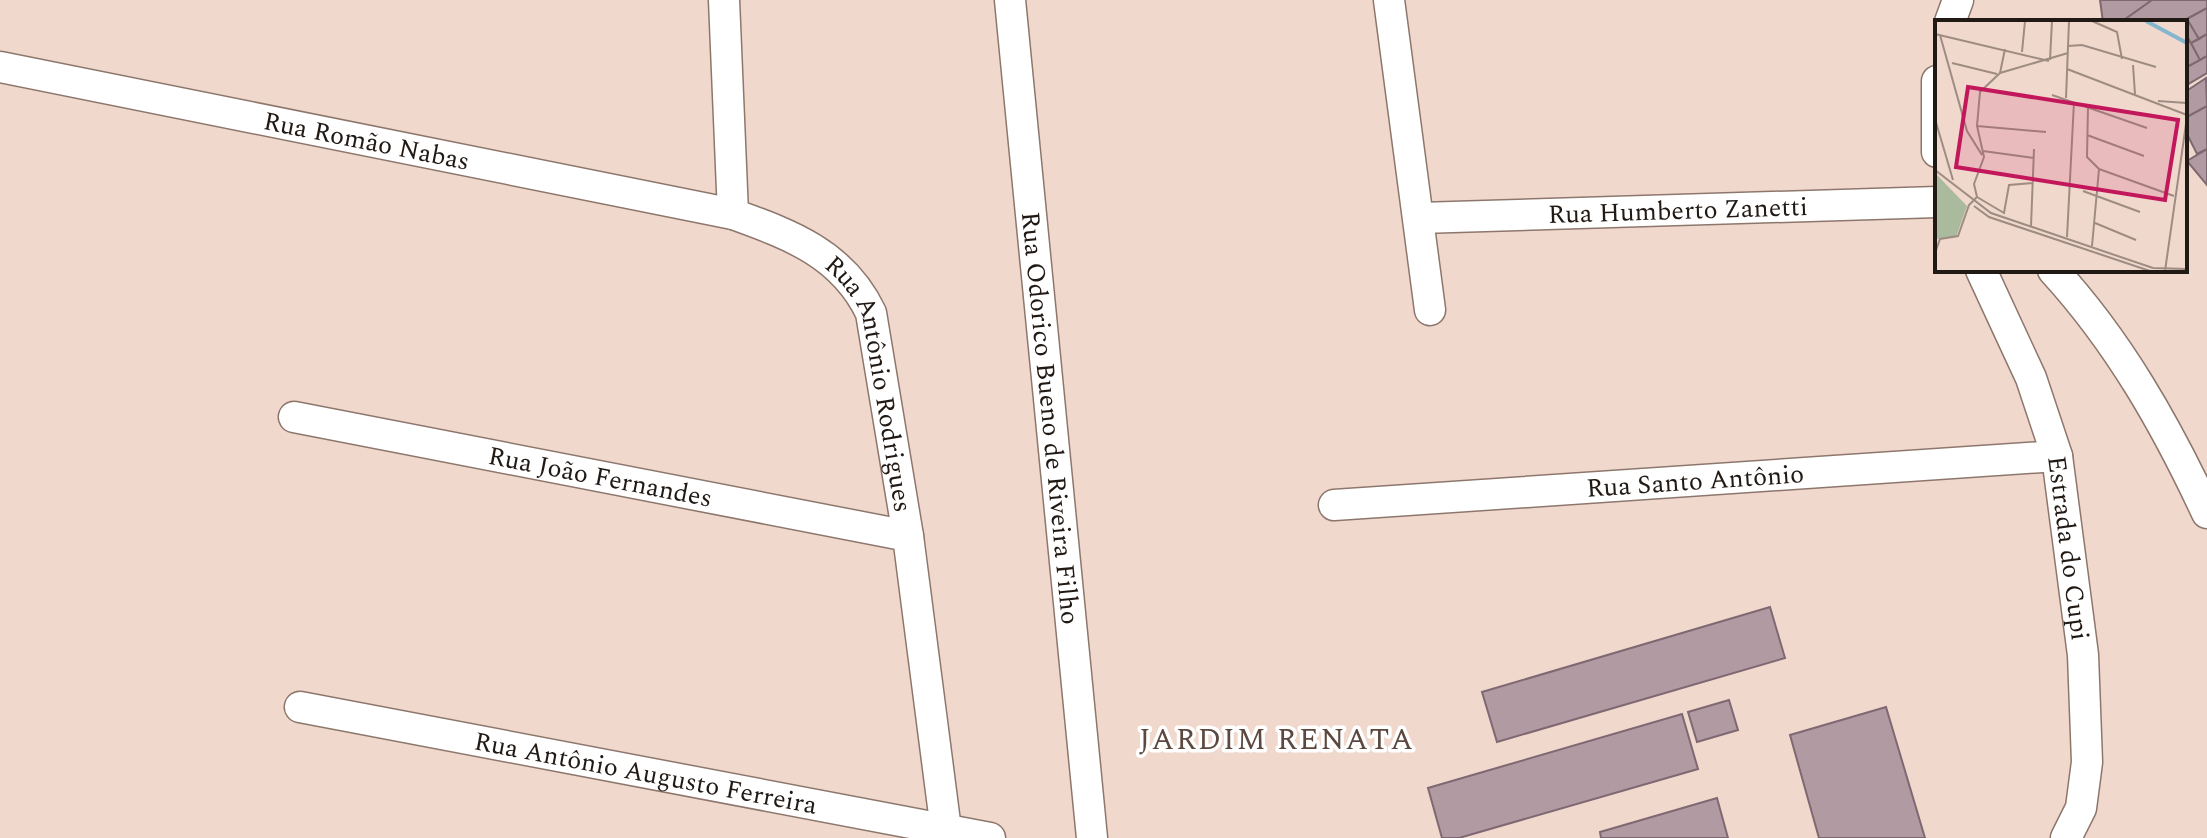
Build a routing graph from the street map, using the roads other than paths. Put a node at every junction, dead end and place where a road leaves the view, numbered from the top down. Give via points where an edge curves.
1 (724, 0) edge
2 (1010, 0) edge
3 (1389, 0) edge
4 (1958, 0) edge
5 (1951, 20) edge
6 (0, 67) edge
7 (1935, 202) edge
8 (733, 214) junction
9 (1420, 218) junction
10 (1982, 272) edge
11 (2055, 272) edge
12 (1430, 310) dead end
13 (294, 417) dead end
14 (2057, 456) junction
15 (1334, 505) dead end
16 (2207, 513) edge
17 (908, 536) junction
18 (300, 707) dead end
19 (946, 830) junction
20 (990, 838) edge
21 (1092, 838) edge
22 (2066, 838) edge

1 - 8 street
2 - 21 street, Rua Odorico Bueno de Riveira Filho
3 - 9 street
4 - 5 street
6 - 8 street, Rua Romão Nabas
7 - 9 street, Rua Humberto Zanetti
8 - 17 street, Rua Antônio Rodrigues via 801,239 835,263 861,291 871,313
9 - 12 street
10 - 14 street, Estrada do Cupi via 2031,378
11 - 16 street via 2144,388
13 - 17 street, Rua João Fernandes
14 - 15 street, Rua Santo Antônio
14 - 22 street, Estrada do Cupi via 2083,655 2087,762 2081,808
17 - 19 street, Rua Antônio Rodrigues
18 - 19 street, Rua Antônio Augusto Ferreira
19 - 20 street, Rua Antônio Augusto Ferreira

